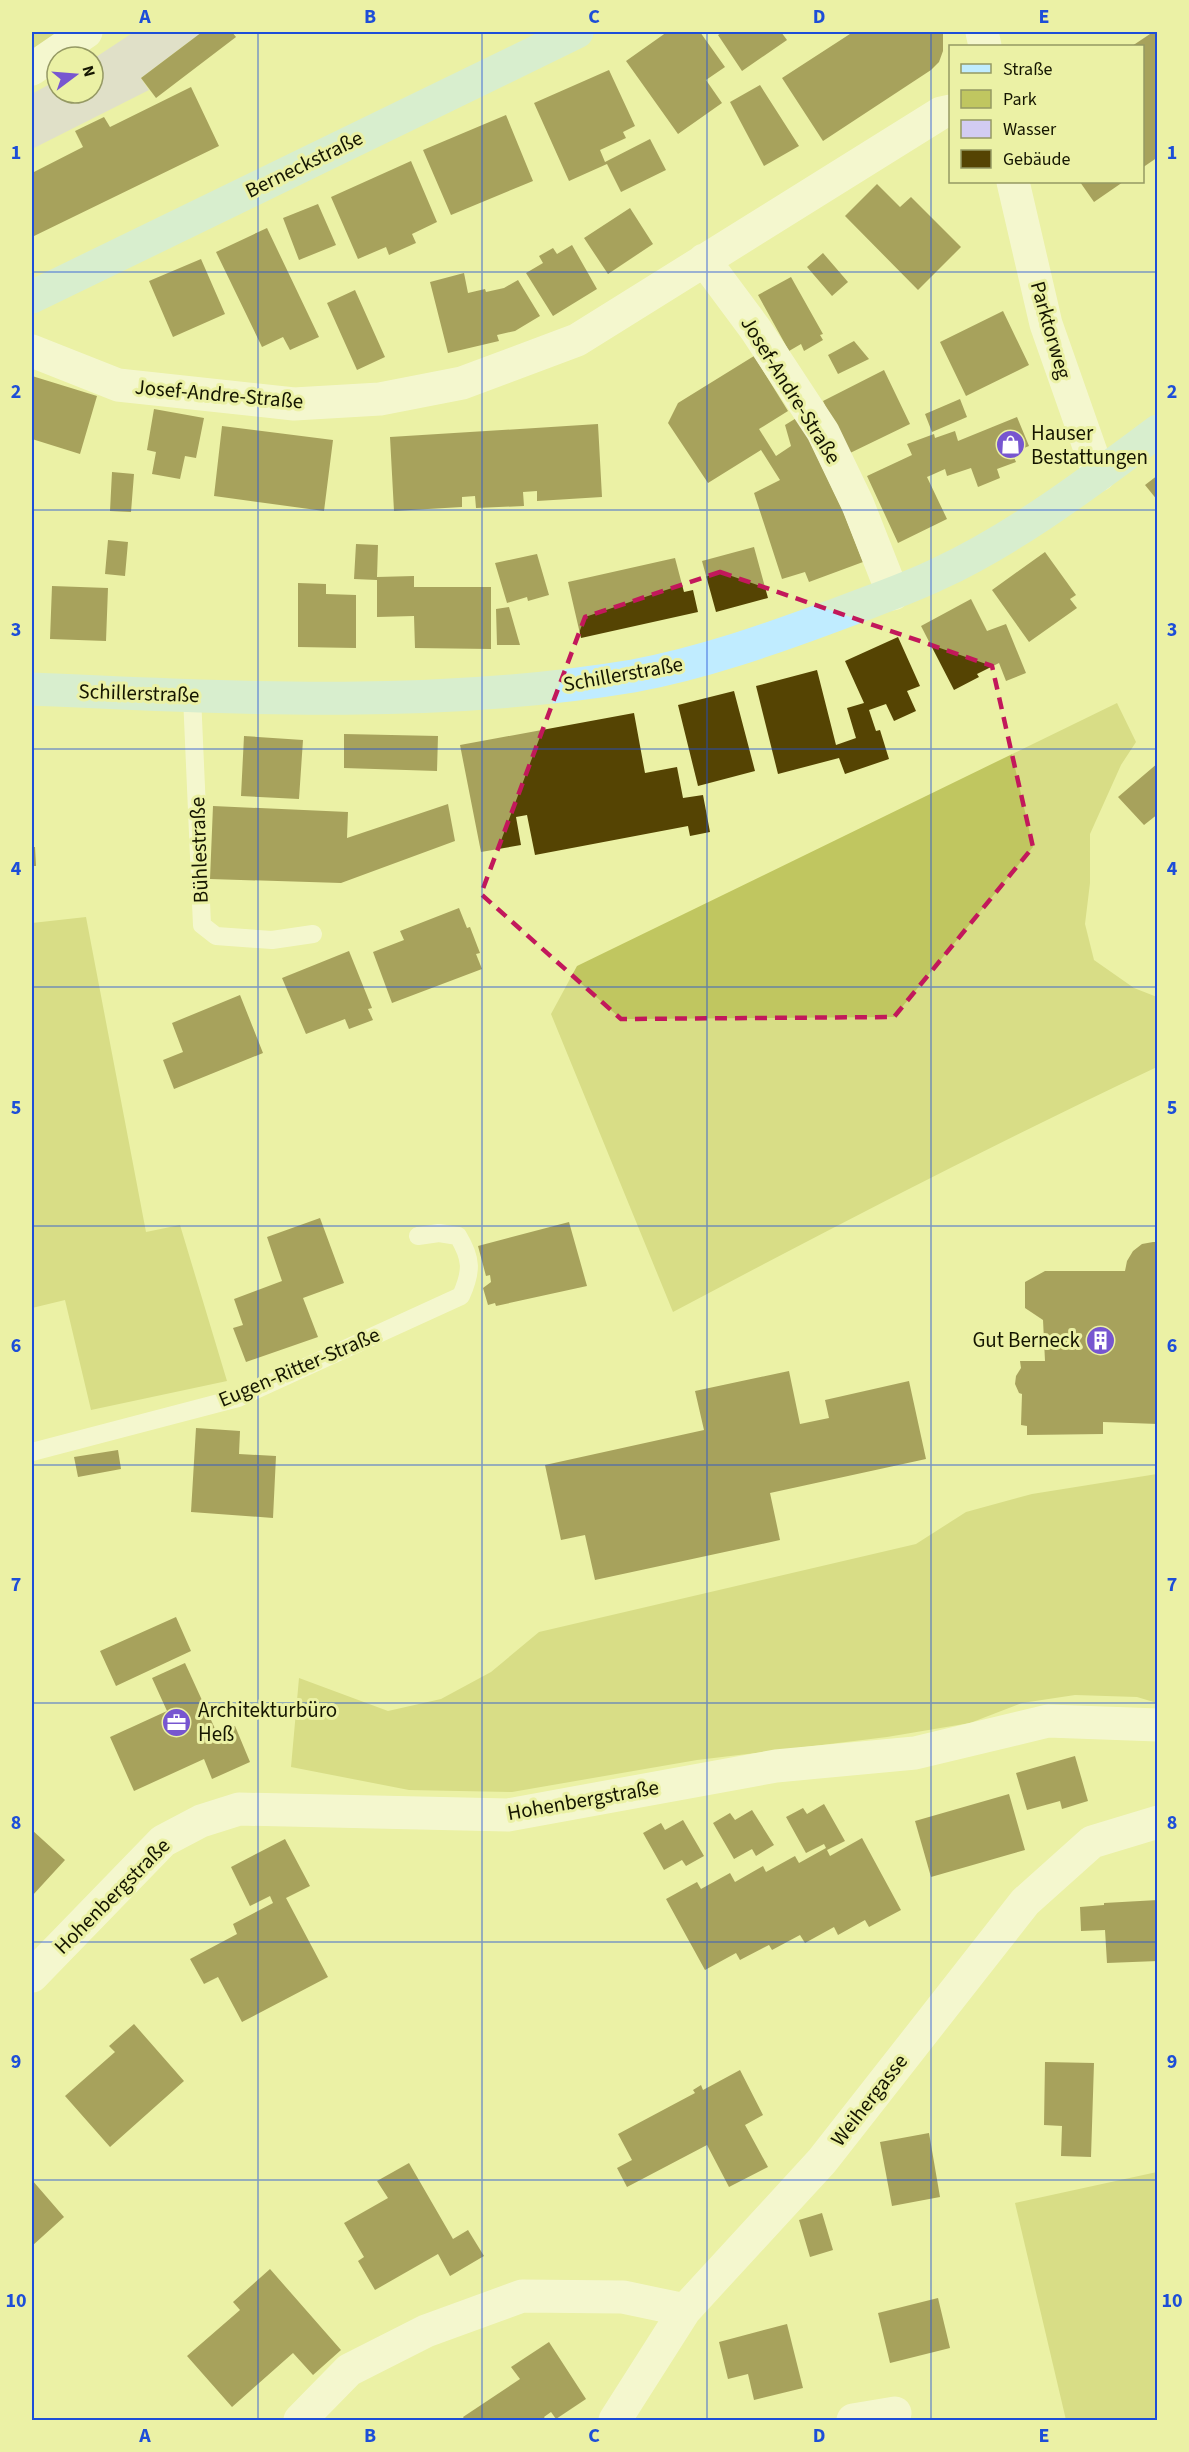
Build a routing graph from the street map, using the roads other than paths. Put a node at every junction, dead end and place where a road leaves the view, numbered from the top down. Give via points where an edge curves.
1 (86, 32) edge
2 (577, 32) edge
3 (32, 69) edge
4 (949, 111) edge
5 (1013, 183) edge
6 (704, 260) junction
7 (32, 297) edge
8 (32, 351) edge
9 (1158, 431) edge
10 (1099, 475) junction
11 (893, 594) junction
12 (32, 688) edge
13 (192, 696) junction
14 (313, 934) dead end
15 (418, 1236) dead end
16 (32, 1452) edge
17 (1158, 1725) edge
18 (1158, 1822) edge
19 (32, 1976) edge
20 (685, 2310) junction
21 (895, 2413) dead end
22 (300, 2421) edge
23 (615, 2421) edge
24 (852, 2421) edge

1 - 3 street
2 - 7 main road, Berneckstraße
4 - 6 street, Josef-Andre-Straße
5 - 10 street, Parktorweg via 1046,324
6 - 8 street, Josef-Andre-Straße via 577,340 462,383 380,399 294,404 118,385
6 - 11 street, Josef-Andre-Straße via 823,432 858,505
9 - 10 main road, Schillerstraße
10 - 11 main road, Schillerstraße via 988,546
11 - 13 main road, Schillerstraße via 755,645 635,675 517,692 359,698
12 - 13 main road, Schillerstraße
13 - 14 lane, Bühlestraße via 202,925 216,936 272,940
15 - 16 lane, Eugen-Ritter-Straße via 458,1236 470,1262 461,1296 238,1398
17 - 19 street, Hohenbergstraße via 1048,1721 915,1753 776,1766 508,1815 239,1809 201,1821 163,1841
18 - 20 street, Weihergasse via 1092,1842 1025,1902 822,2161
20 - 22 street via 623,2297 522,2296 426,2331 349,2370
20 - 23 street, Weihergasse
21 - 24 street

